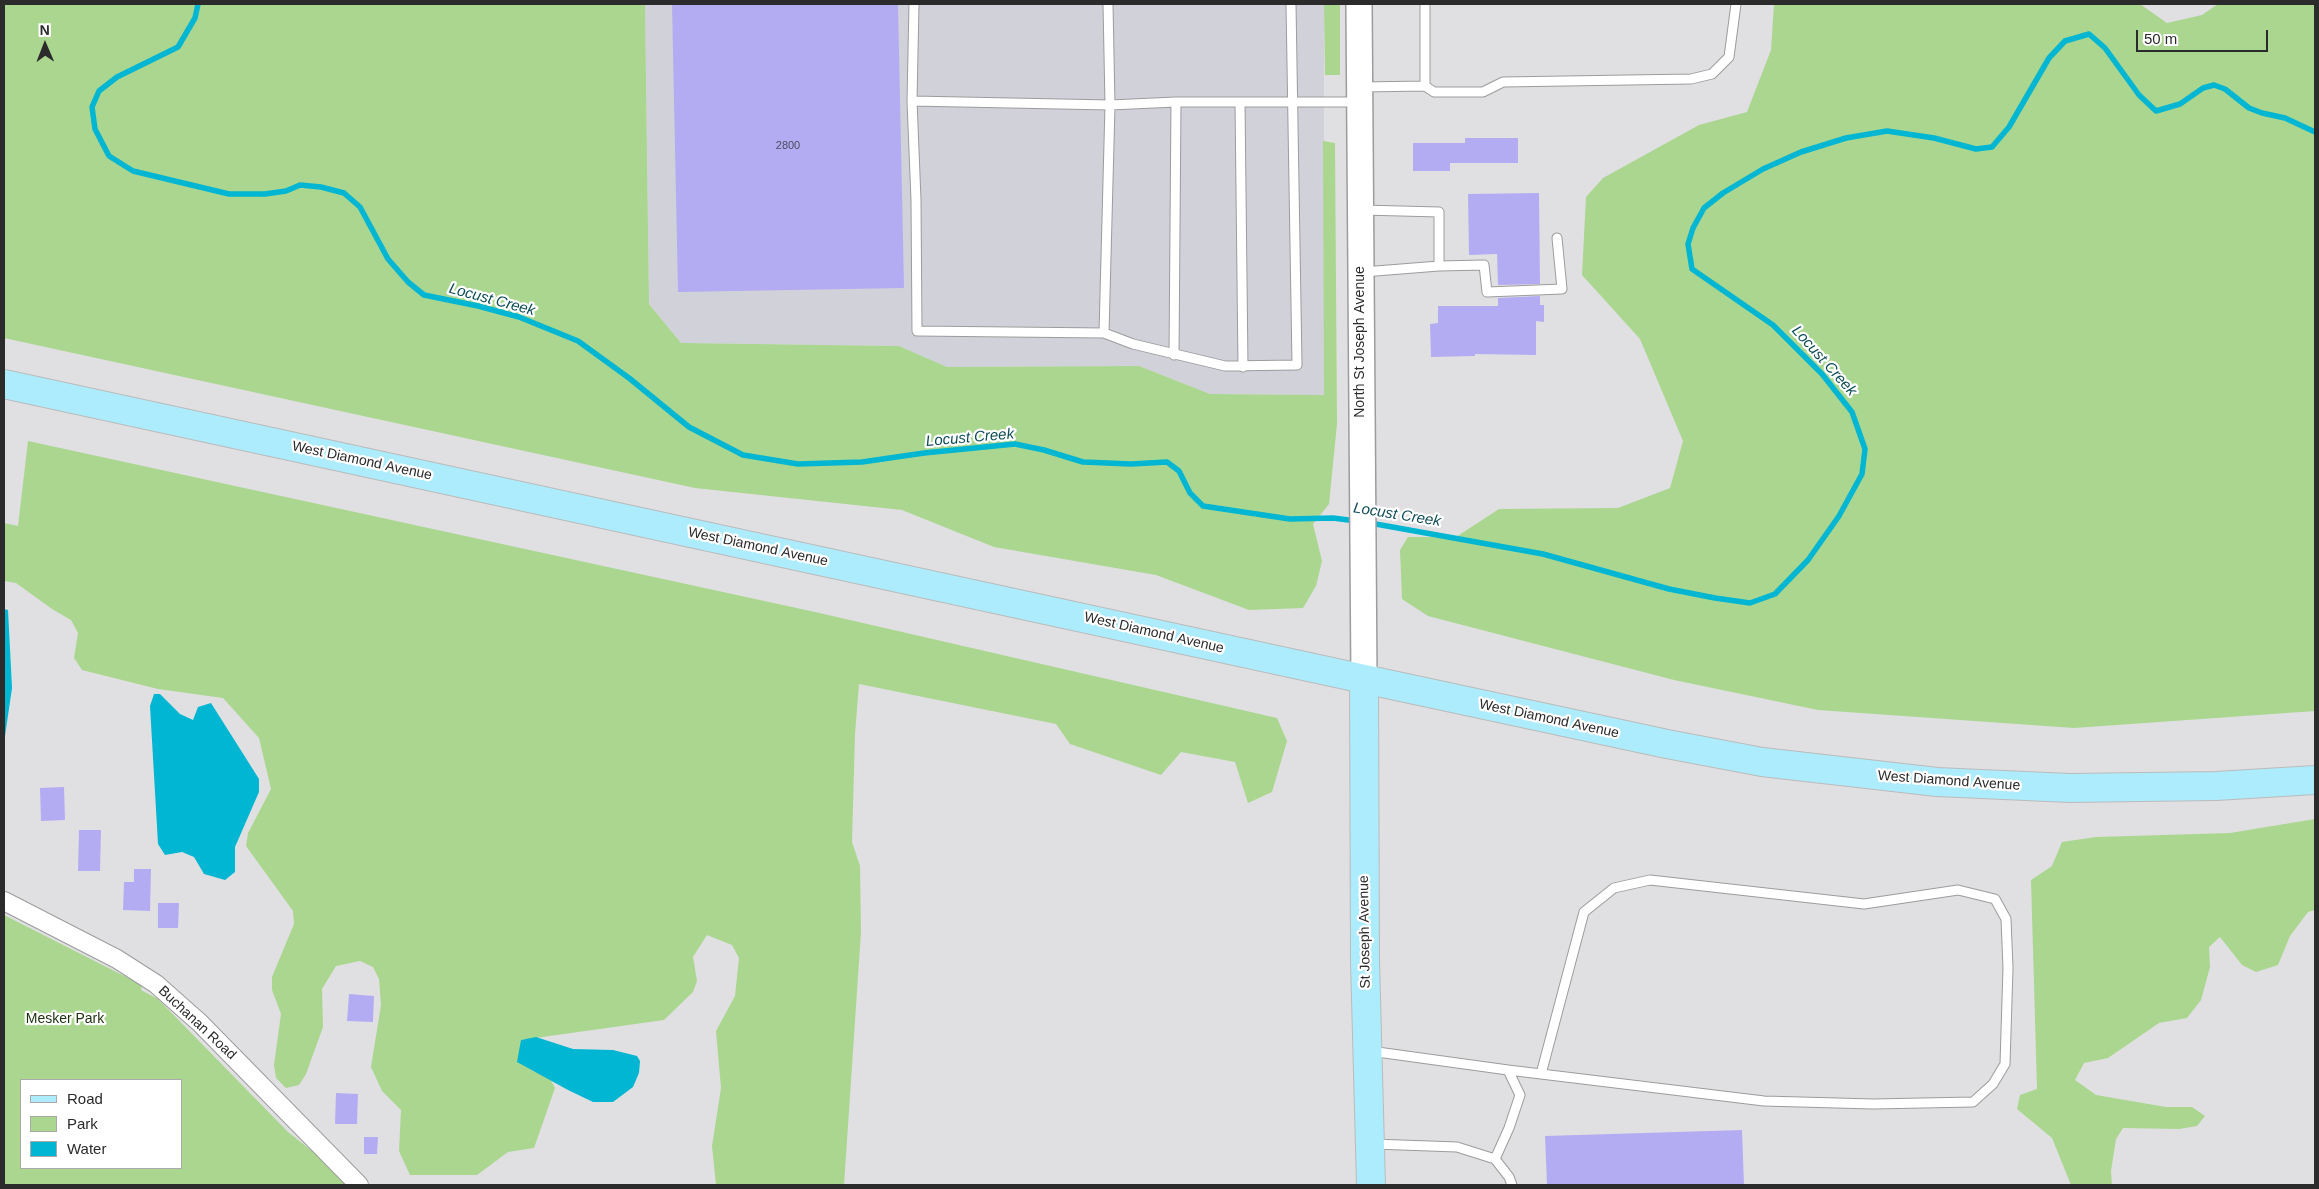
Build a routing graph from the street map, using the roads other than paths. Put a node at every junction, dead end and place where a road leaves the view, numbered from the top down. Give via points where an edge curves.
1 (914, 4) edge
2 (1108, 4) edge
3 (1291, 4) edge
4 (1359, 4) edge
5 (1425, 4) edge
6 (1736, 4) edge
7 (1425, 86) junction
8 (1359, 94) junction
9 (912, 101) junction
10 (1176, 102) junction
11 (1240, 102) junction
12 (1294, 102) junction
13 (1110, 104) junction
14 (1360, 210) junction
15 (1556, 238) dead end
16 (1439, 266) junction
17 (1360, 272) junction
18 (1104, 333) junction
19 (1174, 355) junction
20 (1243, 367) junction
21 (4, 384) edge
22 (1364, 679) junction
23 (2315, 780) edge
24 (4, 901) edge
25 (1367, 1051) junction
26 (1508, 1070) junction
27 (1542, 1074) junction
28 (1370, 1144) junction
29 (1495, 1159) junction
30 (359, 1185) edge
31 (1371, 1185) edge
32 (1512, 1185) edge

1 - 9 lane
2 - 13 lane
3 - 12 lane
4 - 8 main road, North St Joseph Avenue
5 - 7 lane
6 - 7 lane via 1729,57 1712,74 1691,79 1503,82 1483,92 1434,92
7 - 8 lane
8 - 12 lane
8 - 14 main road, North St Joseph Avenue
9 - 13 lane
9 - 18 lane via 917,331
10 - 11 lane
10 - 13 lane
10 - 19 lane
11 - 12 lane
11 - 20 lane
12 - 20 lane via 1297,366
13 - 18 lane
14 - 16 lane via 1439,212
14 - 17 main road, North St Joseph Avenue
15 - 16 lane via 1562,289 1487,292 1484,265
16 - 17 lane
17 - 22 main road, North St Joseph Avenue
18 - 19 lane
19 - 20 lane
21 - 22 main road, West Diamond Avenue
22 - 23 main road, West Diamond Avenue via 1718,754 1875,776 2078,788 2216,786
22 - 25 main road, St Joseph Avenue
24 - 30 street, Buchanan Road via 117,959 156,984 213,1036
25 - 26 lane
25 - 28 main road, St Joseph Avenue
26 - 27 lane
26 - 29 lane via 1520,1096 1510,1128
27 - 27 lane via 1764,1101 1973,1102 1993,1084 2005,1064 2006,919 1995,899 1958,890 1864,904 1650,880 1614,888 1584,912
28 - 29 lane via 1458,1147
28 - 31 main road, St Joseph Avenue
29 - 32 lane

